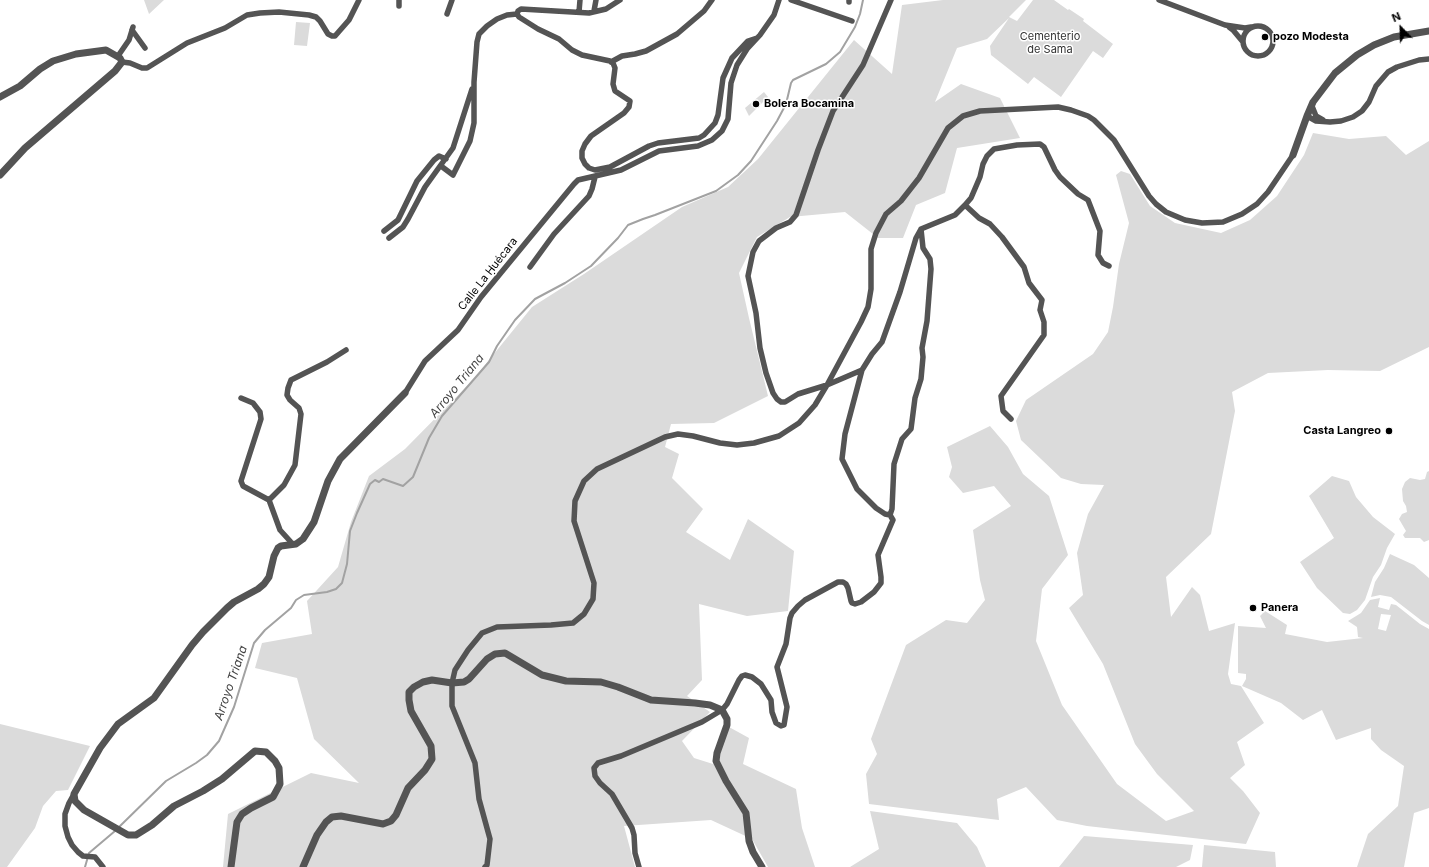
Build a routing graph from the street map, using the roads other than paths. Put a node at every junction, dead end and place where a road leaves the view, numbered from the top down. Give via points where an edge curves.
1 (359, 0) edge
2 (452, 0) edge
3 (580, 0) edge
4 (596, 0) edge
5 (620, 0) edge
6 (712, 0) edge
7 (779, 0) edge
8 (791, 0) edge
9 (891, 0) edge
10 (1160, 0) edge
11 (594, 11) junction
12 (579, 12) junction
13 (446, 14) dead end
14 (517, 14) junction
15 (852, 21) dead end
16 (1225, 25) junction
17 (1252, 27) junction
18 (1429, 31) edge
19 (757, 38) junction
20 (1243, 42) junction
21 (145, 48) dead end
22 (120, 59) junction
23 (1429, 59) edge
24 (611, 62) junction
25 (474, 82) junction
26 (0, 97) edge
27 (1312, 106) junction
28 (1307, 116) junction
29 (1316, 120) junction
30 (1325, 122) junction
31 (1303, 128) junction
32 (1293, 155) joint
33 (446, 159) junction
34 (441, 166) junction
35 (0, 175) edge
36 (595, 177) junction
37 (965, 205) junction
38 (921, 229) junction
39 (384, 231) dead end
40 (389, 238) dead end
41 (1109, 266) dead end
42 (530, 267) dead end
43 (346, 350) dead end
44 (862, 370) junction
45 (827, 385) junction
46 (405, 393) joint
47 (241, 398) dead end
48 (1011, 419) dead end
49 (269, 500) junction
50 (890, 514) junction
51 (292, 544) junction
52 (452, 683) junction
53 (722, 710) junction
54 (74, 794) junction
55 (103, 867) edge
56 (231, 867) edge
57 (303, 867) edge
58 (485, 867) edge
59 (639, 867) edge
60 (762, 867) edge

1 - 22 street via 349,20 335,36 328,34 316,17 279,12 260,13 247,15 225,28 187,43 147,68
2 - 13 street
3 - 12 street
4 - 11 street
5 - 11 street
6 - 24 street via 704,11 677,34 646,51 622,56
7 - 19 street, Calle La Ḥuécara via 774,15
8 - 15 street
9 - 45 street via 863,65 833,111 796,215 790,222 776,228 759,241 753,252 748,276 760,348 766,373 777,399 785,402 798,394
10 - 16 street
11 - 12 street
12 - 14 street via 521,9
14 - 24 street via 538,29 559,39 572,50
14 - 25 street via 497,20 479,34
16 - 17 street
16 - 20 street
17 - 20 street via 1247,31
17 - 20 street via 1263,27 1272,35 1272,47 1269,52 1253,56 1244,48
18 - 27 street via 1394,37 1357,55 1335,73
19 - 24 street via 748,41 732,58 723,78 718,116 704,135 658,143 610,167 595,170 589,168 582,158 585,144 591,136 624,113 630,101 614,91 615,68
19 - 36 street, Calle La Ḥuécara via 737,65 731,83 726,126 712,140 698,146 659,151 621,170
21 - 22 street via 132,28
22 - 26 street via 106,50 100,50 53,61 20,86
22 - 35 street via 115,71 25,148
23 - 30 street via 1396,67 1376,86 1362,111 1341,121
25 - 33 street via 453,148
25 - 34 street via 474,122 470,141 453,175
27 - 28 street
27 - 30 street via 1316,116
28 - 29 street
28 - 31 street
29 - 30 street
29 - 31 street
31 - 32 street
32 - 45 street via 1257,204 1223,222 1202,223 1166,212 1156,204 1114,140 1088,116 1058,107 980,111 963,116 948,128 919,178 886,214 876,232 871,250 871,289 868,307
33 - 34 street
33 - 39 street via 438,156 434,160 418,182 398,220
34 - 40 street via 425,187 403,227
36 - 42 street via 589,196 554,234
36 - 46 street, Calle La Ḥuécara via 578,180 568,189 481,297 458,330 425,361
37 - 38 street via 955,215
37 - 41 street via 971,198 990,152 999,147 1040,144 1060,177 1088,200 1100,232 1098,255 1103,263
37 - 48 street via 1002,236 1024,267 1029,283 1042,300 1040,310 1044,322 1044,335 1001,396 1003,411
38 - 44 street via 882,342
38 - 50 street via 923,248 930,258 931,269 922,348 924,357 911,429 902,439 894,464
43 - 49 street via 292,380 287,395 301,414 295,465 284,485
44 - 45 street
44 - 50 street via 845,434 842,459 857,489 876,508
45 - 52 street via 815,405 799,423 779,436 737,445 720,444 678,434 665,437 597,469 584,481 575,501 574,521 594,583 593,599 584,614 573,623 497,627 482,633 456,670
46 - 51 street via 340,459 328,481 311,528 303,539
47 - 49 street via 253,403 262,419 241,481 243,486
49 - 51 street via 278,526
50 - 53 street via 893,520 878,555 881,577 878,588 855,604 851,601 846,584 838,582 805,600 792,613 786,644 777,667 787,707 784,725 776,723 771,700 761,684 746,675 739,680
51 - 54 street via 281,546 275,551 269,577 264,584 234,602 203,632 154,698 118,724 86,770
52 - 53 street via 464,682 486,659 496,654 505,654 542,674 566,681 601,682 651,700 710,705
52 - 57 street via 432,680 423,682 409,692 411,711 431,746 432,759 408,788 396,815 391,821 383,824 341,816 332,817 317,834
52 - 58 street via 452,706 476,763 479,799 490,838
53 - 59 street via 702,722 598,764 594,768 595,776 612,794 632,828
53 - 60 street via 727,725 716,761 746,814 751,847
54 - 55 street via 68,802 65,814 65,826 72,845 84,856 93,857
54 - 56 street via 75,801 84,810 128,835 136,835 174,806 222,779 255,751 266,752 279,768 280,784 273,797 242,814 237,822

